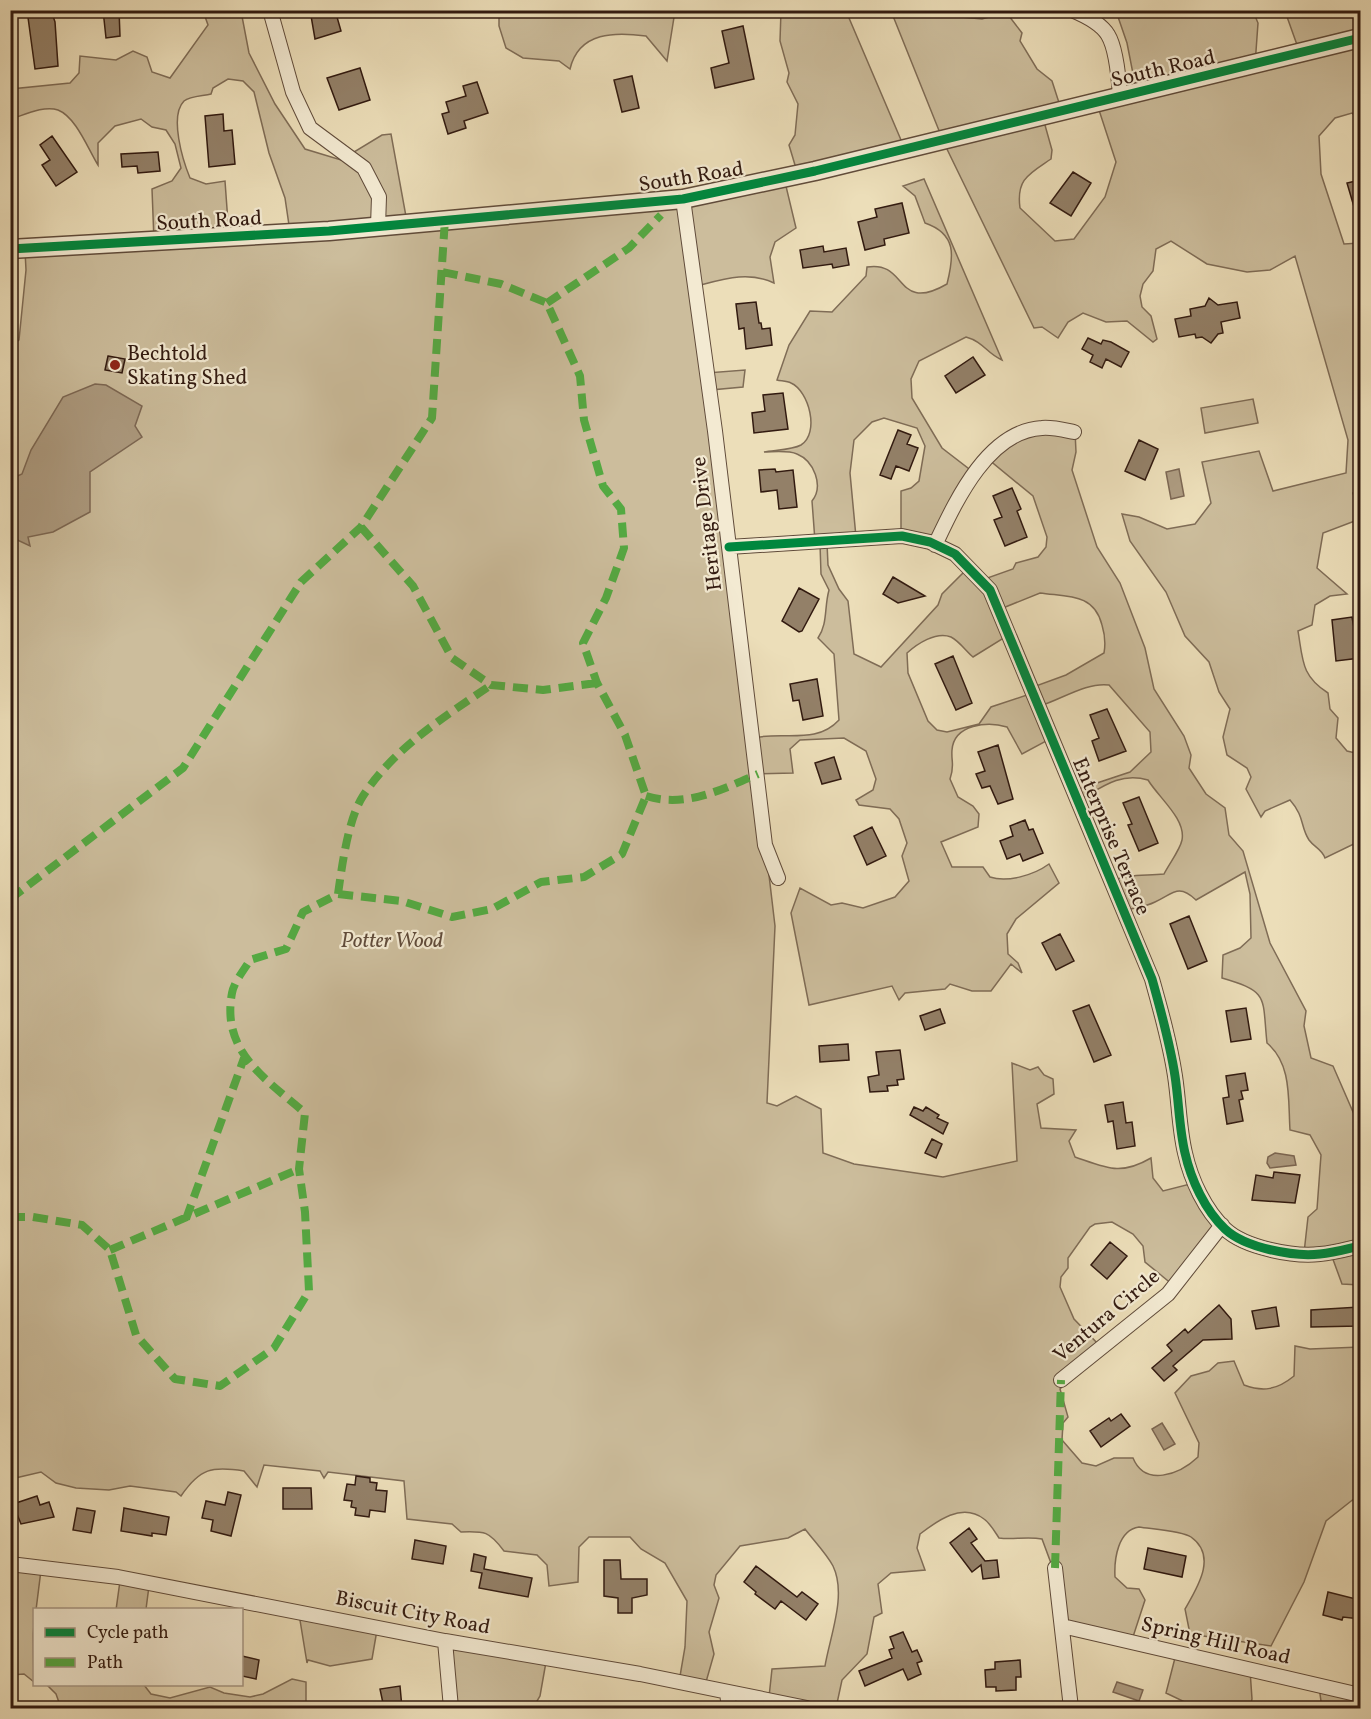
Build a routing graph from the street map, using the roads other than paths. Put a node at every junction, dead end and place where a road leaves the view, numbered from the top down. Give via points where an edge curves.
1 (270, 10) edge
2 (1072, 10) edge
3 (1360, 38) edge
4 (1120, 96) junction
5 (683, 199) junction
6 (378, 226) junction
7 (10, 249) edge
8 (1074, 432) dead end
9 (935, 545) junction
10 (729, 547) junction
11 (778, 878) dead end
12 (1222, 1225) junction
13 (1360, 1246) edge
14 (1061, 1380) dead end
15 (10, 1564) edge
16 (1055, 1568) dead end
17 (1062, 1626) junction
18 (445, 1641) junction
19 (727, 1693) junction
20 (1360, 1695) edge
21 (451, 1708) edge
22 (729, 1708) edge
23 (807, 1708) edge
24 (1071, 1708) edge

1 - 6 street via 293,92 310,128 364,168 379,197
2 - 4 street via 1108,35
3 - 4 street, South Road
4 - 5 street, South Road via 815,171
5 - 6 street, South Road
5 - 10 street, Heritage Drive
6 - 7 street, South Road
8 - 9 street via 1042,428 996,448 960,491
9 - 10 street, Enterprise Terrace via 902,536
9 - 12 street, Enterprise Terrace via 955,554 990,590 1018,653 1152,979 1175,1075 1185,1153 1194,1182
10 - 11 street, Heritage Drive via 765,845
12 - 13 street, Enterprise Terrace via 1258,1246 1293,1254 1321,1254
12 - 14 street, Ventura Circle via 1168,1294
15 - 18 street, Biscuit City Road via 118,1577
16 - 17 street
17 - 20 street, Spring Hill Road
17 - 24 street
18 - 19 street, Biscuit City Road
18 - 21 street
19 - 22 street
19 - 23 street, Biscuit City Road

